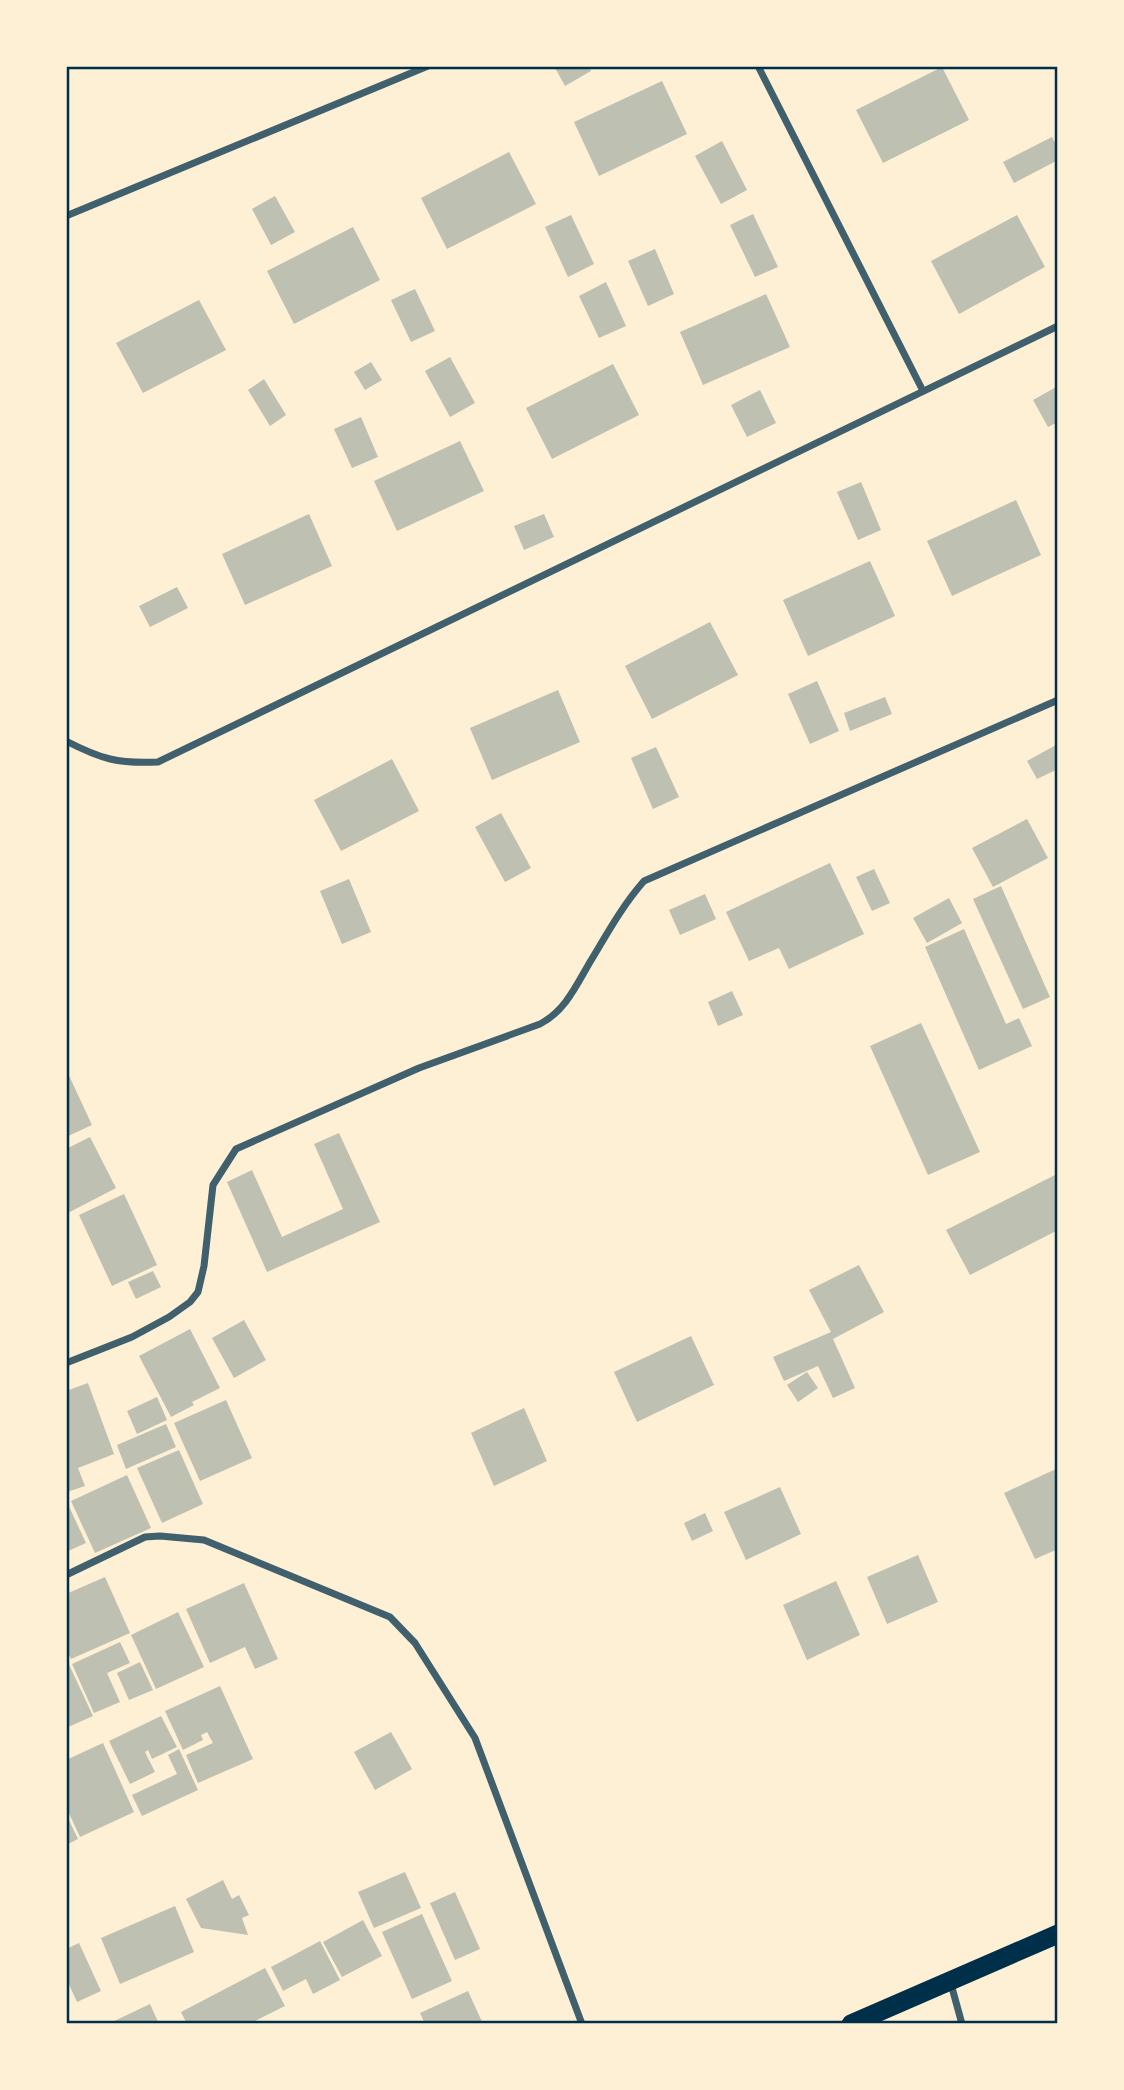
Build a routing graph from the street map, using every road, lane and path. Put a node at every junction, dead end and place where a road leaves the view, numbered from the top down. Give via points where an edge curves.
1 (428, 66) edge
2 (758, 66) edge
3 (66, 216) edge
4 (1058, 326) edge
5 (923, 391) junction
6 (1058, 700) edge
7 (66, 741) edge
8 (66, 1363) edge
9 (66, 1575) edge
10 (1058, 1934) edge
11 (950, 1981) junction
12 (582, 2024) edge
13 (850, 2024) edge
14 (962, 2024) edge

1 - 3 street
2 - 5 street
4 - 5 street
5 - 7 street via 158,762 129,764 97,757
6 - 8 street via 643,881 628,898 567,1002 552,1017 419,1068 236,1149 214,1185 204,1266 198,1292 190,1303 132,1337
9 - 12 street via 145,1537 204,1540 390,1617 415,1643 475,1738
10 - 11 highway
11 - 13 highway
11 - 14 street

